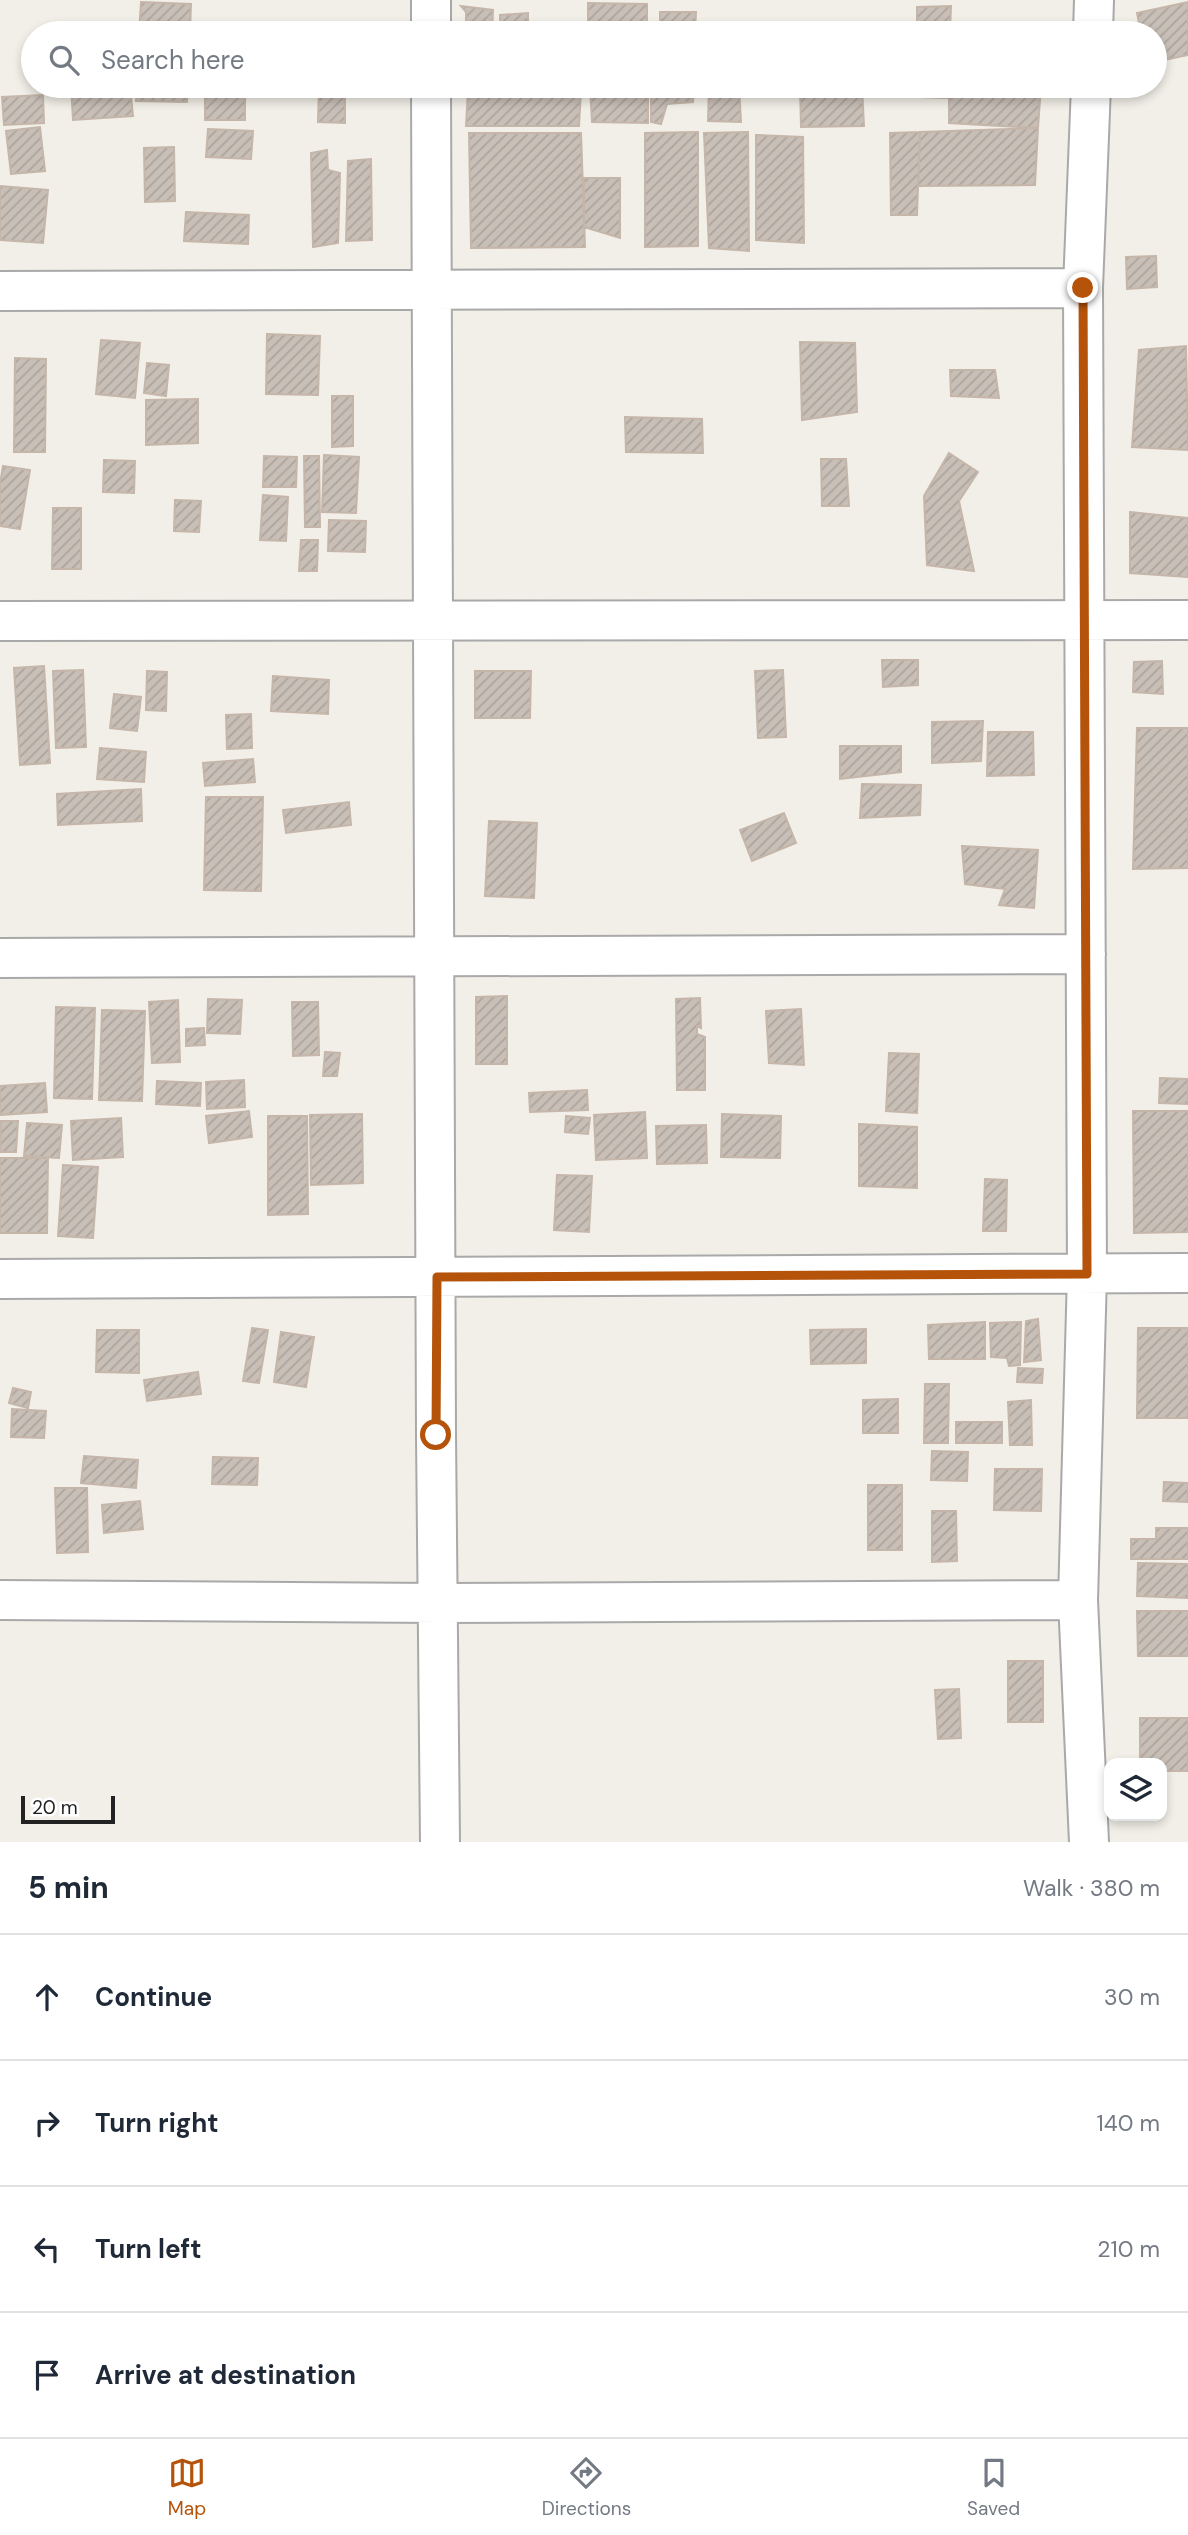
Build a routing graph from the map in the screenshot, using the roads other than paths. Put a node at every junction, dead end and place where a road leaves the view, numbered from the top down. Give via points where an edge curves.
1 (431, 0) edge
2 (1094, 0) edge
3 (431, 21) edge
4 (1093, 21) edge
5 (431, 98) edge
6 (1091, 98) edge
7 (1083, 288) junction
8 (432, 290) junction
9 (0, 291) edge
10 (1084, 619) junction
11 (1188, 620) edge
12 (0, 621) edge
13 (434, 621) junction
14 (1086, 954) junction
15 (435, 957) junction
16 (0, 958) edge
17 (1188, 1273) edge
18 (1087, 1274) junction
19 (437, 1277) junction
20 (0, 1279) edge
21 (0, 1600) edge
22 (1078, 1600) junction
23 (439, 1602) junction
24 (440, 1842) edge
25 (1089, 1842) edge

1 - 3 street
2 - 4 street
5 - 8 street
6 - 7 street
7 - 8 street
7 - 10 street
8 - 9 street
8 - 13 street
10 - 11 street
10 - 13 street
10 - 14 street
12 - 13 street
13 - 15 street
14 - 15 street
14 - 18 street
15 - 16 street
15 - 19 street
17 - 18 street
18 - 19 street
18 - 22 street
19 - 20 street
19 - 23 street
21 - 23 street
22 - 23 street
22 - 25 street
23 - 24 street

